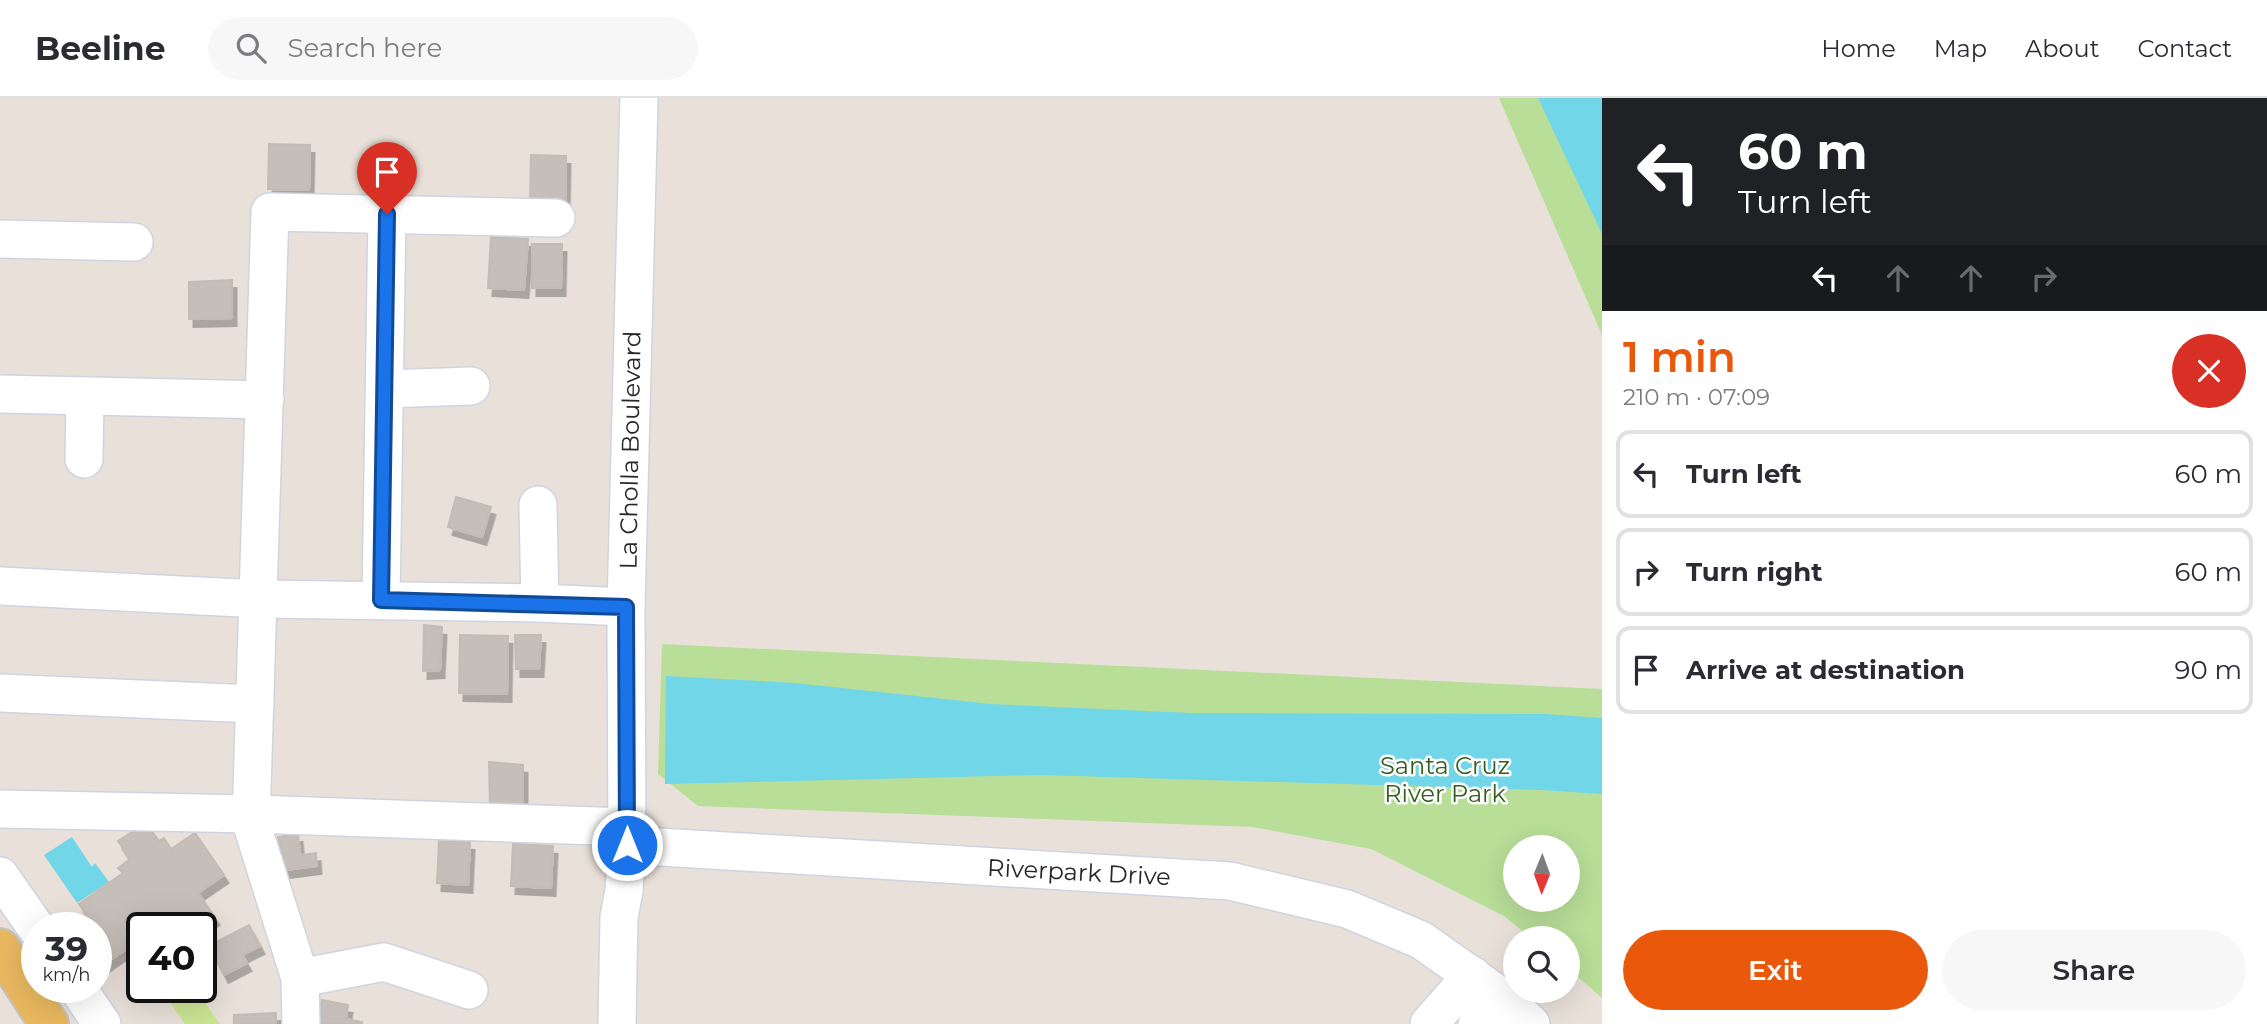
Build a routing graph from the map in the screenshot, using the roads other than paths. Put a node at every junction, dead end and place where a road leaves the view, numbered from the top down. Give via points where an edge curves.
1 (639, 98) edge
2 (387, 214) junction
3 (556, 218) dead end
4 (0, 239) edge
5 (134, 242) dead end
6 (471, 386) dead end
7 (385, 389) junction
8 (0, 394) edge
9 (85, 396) junction
10 (265, 400) junction
11 (84, 459) dead end
12 (538, 505) dead end
13 (0, 586) edge
14 (259, 599) junction
15 (381, 600) junction
16 (540, 603) junction
17 (626, 607) junction
18 (0, 693) edge
19 (255, 704) junction
20 (0, 809) edge
21 (251, 814) junction
22 (627, 836) junction
23 (0, 876) edge
24 (25, 912) edge
25 (0, 948) edge
26 (1472, 975) junction
27 (300, 978) junction
28 (470, 990) dead end
29 (1503, 998) joint
30 (88, 1003) edge
31 (1508, 1003) edge
32 (50, 1024) edge
33 (102, 1024) edge
34 (300, 1024) edge
35 (617, 1024) edge
36 (1429, 1024) edge
37 (1477, 1024) edge
38 (1531, 1024) edge

1 - 17 street, La Cholla Boulevard
2 - 3 street
2 - 7 street
2 - 10 street via 270,212
4 - 5 street
6 - 7 street
7 - 15 street
8 - 9 street
9 - 10 street
9 - 11 street
10 - 14 street
12 - 16 street
13 - 14 street
14 - 15 street
14 - 19 street
15 - 16 street
16 - 17 street
17 - 22 street, La Cholla Boulevard
18 - 19 street
19 - 21 street
20 - 21 street, Riverpark Drive
21 - 22 street, Riverpark Drive
21 - 27 street
22 - 26 street, Riverpark Drive via 1230,881 1347,909 1421,940
22 - 35 street, La Cholla Boulevard via 618,917
23 - 24 street
25 - 32 main road
26 - 29 street, Riverpark Drive
26 - 36 street
27 - 28 street via 384,961
27 - 34 street
29 - 37 street
30 - 33 street
31 - 38 street, Riverpark Drive

